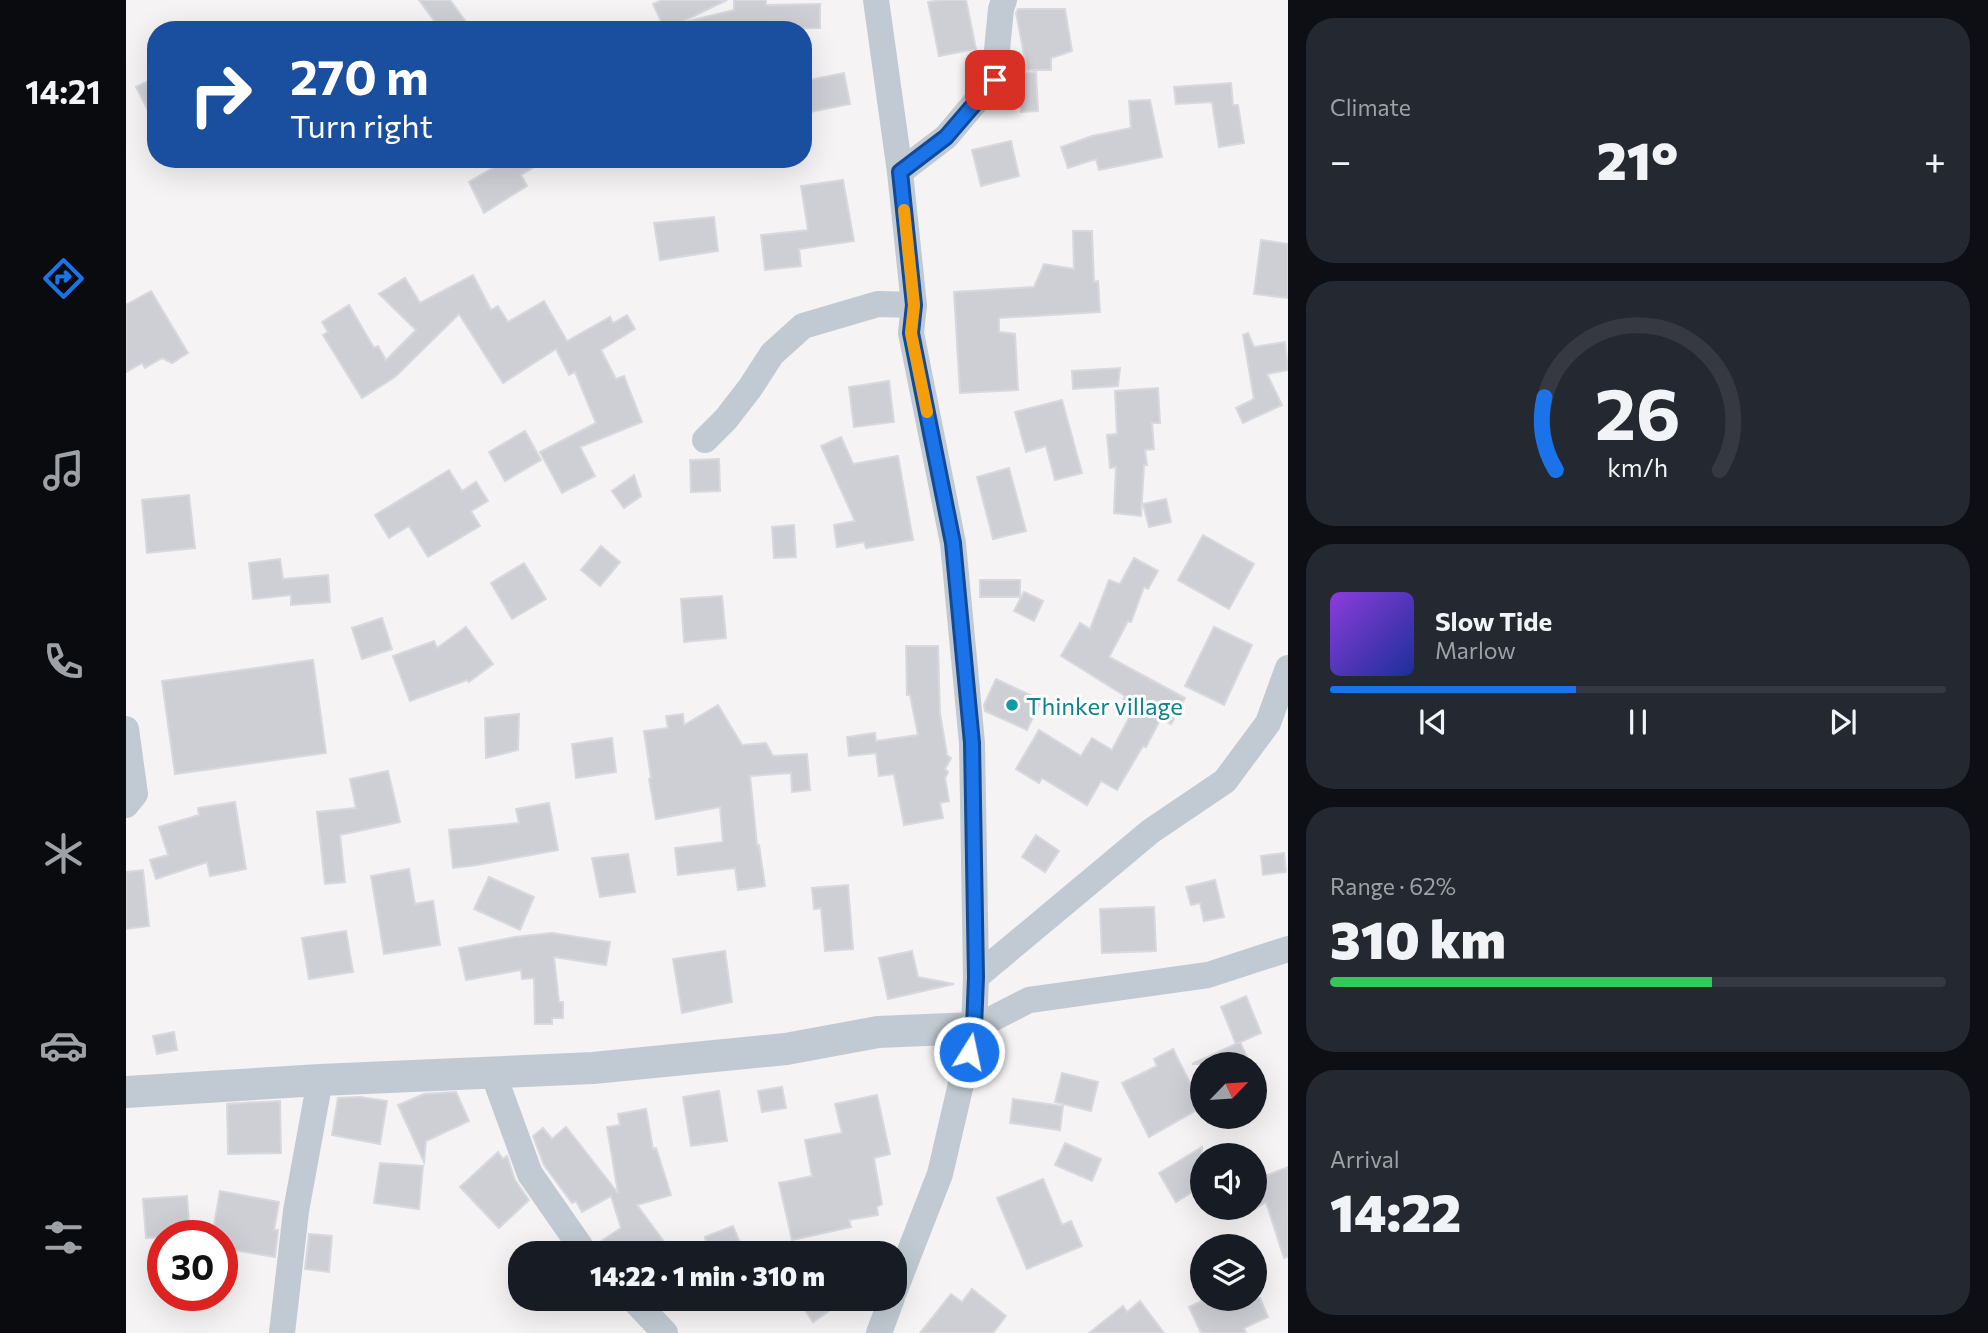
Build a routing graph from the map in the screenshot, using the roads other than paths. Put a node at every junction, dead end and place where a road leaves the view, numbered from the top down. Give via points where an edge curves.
1 (876, 0) edge
2 (1004, 0) edge
3 (900, 172) junction
4 (914, 305) junction
5 (705, 440) dead end
6 (1288, 667) edge
7 (126, 729) edge
8 (126, 805) edge
9 (1288, 949) edge
10 (976, 977) junction
11 (974, 1028) junction
12 (493, 1073) junction
13 (320, 1080) junction
14 (126, 1092) edge
15 (577, 1241) edge
16 (907, 1259) edge
17 (644, 1311) edge
18 (887, 1311) edge
19 (282, 1333) edge
20 (665, 1333) edge
21 (878, 1333) edge

1 - 3 street
2 - 3 street via 995,80 946,137
3 - 4 street
4 - 5 street via 878,304 803,326 772,354 726,419
4 - 10 street via 911,333 953,543 972,743
6 - 10 street via 1268,723 1225,781 1151,831
7 - 8 street via 135,794
9 - 11 street via 1208,975 1029,1000
10 - 11 street
11 - 12 street via 877,1032 786,1049
11 - 16 street via 940,1174
12 - 13 street
12 - 15 street via 530,1174
13 - 14 street
13 - 19 street via 296,1212
17 - 20 street
18 - 21 street

